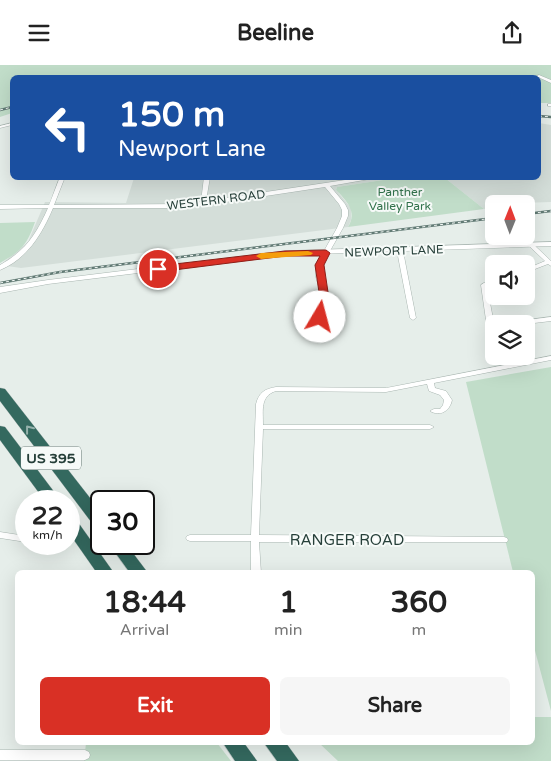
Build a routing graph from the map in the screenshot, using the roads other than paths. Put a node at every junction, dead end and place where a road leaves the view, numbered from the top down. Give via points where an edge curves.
1 (62, 180) edge
2 (207, 180) edge
3 (362, 180) edge
4 (327, 186) junction
5 (203, 204) junction
6 (53, 205) junction
7 (0, 207) edge
8 (531, 245) joint
9 (535, 245) edge
10 (551, 245) edge
11 (400, 251) junction
12 (326, 253) junction
13 (550, 263) edge
14 (535, 267) edge
15 (0, 268) edge
16 (0, 290) edge
17 (310, 318) dead end
18 (413, 318) dead end
19 (551, 319) edge
20 (535, 321) edge
21 (551, 359) edge
22 (430, 382) junction
23 (0, 392) edge
24 (434, 411) dead end
25 (259, 427) junction
26 (430, 427) dead end
27 (0, 429) edge
28 (45, 490) edge
29 (90, 509) edge
30 (0, 535) edge
31 (15, 537) edge
32 (80, 537) edge
33 (190, 538) dead end
34 (255, 539) junction
35 (504, 540) dead end
36 (126, 555) edge
37 (104, 570) edge
38 (138, 570) edge
39 (256, 570) edge
40 (235, 745) edge
41 (276, 745) edge
42 (0, 755) edge
43 (85, 755) dead end
44 (247, 761) edge
45 (289, 761) edge

1 - 6 street
2 - 5 street
3 - 4 street, WESTERN ROAD
4 - 5 street, WESTERN ROAD
4 - 12 street via 343,203 346,215
5 - 6 street, WESTERN ROAD via 156,207
6 - 7 street, WESTERN ROAD
6 - 15 street via 30,247
8 - 11 street, NEWPORT LANE
8 - 13 street
9 - 10 street, NEWPORT LANE
11 - 12 street, NEWPORT LANE
11 - 18 street
12 - 16 street, NEWPORT LANE via 285,253
12 - 17 street via 319,272 324,299 318,308 320,317
13 - 14 street
19 - 20 street
21 - 22 street
22 - 24 street via 432,389 443,393 448,400 442,411
22 - 25 street via 374,391 267,391 260,401
29 -> 23 highway, US 395
25 - 26 street
25 - 34 street
27 - 28 highway, US 395
30 - 31 street
32 - 37 highway
33 - 34 street, RANGER ROAD
34 - 35 street, RANGER ROAD
34 - 39 street
36 - 38 highway
40 - 44 highway
41 - 45 highway
42 - 43 street

